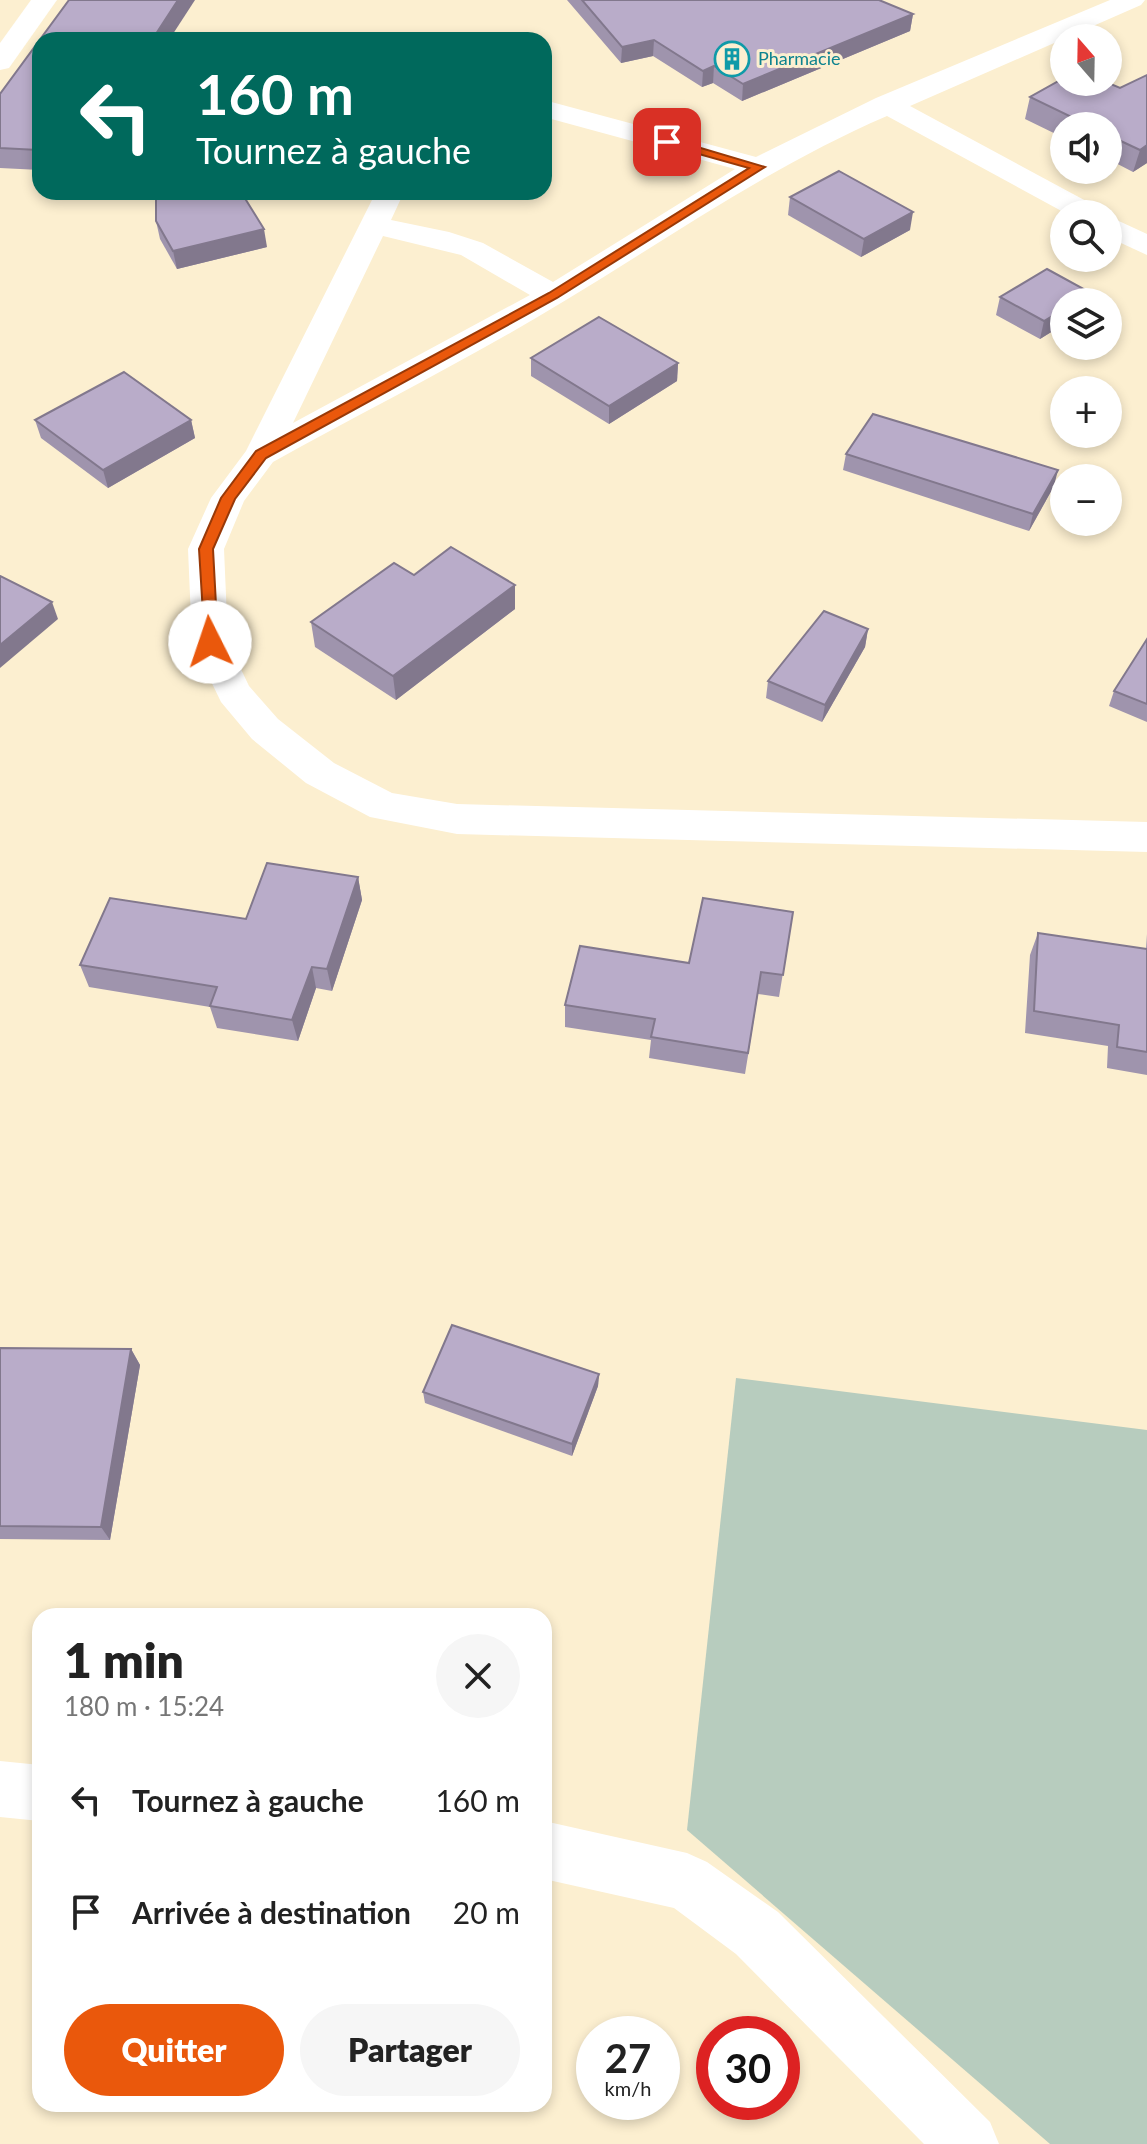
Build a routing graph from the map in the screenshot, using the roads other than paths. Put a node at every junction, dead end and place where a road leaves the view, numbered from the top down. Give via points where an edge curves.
1 (44, 0) edge
2 (1132, 0) edge
3 (0, 62) edge
4 (886, 104) junction
5 (552, 110) edge
6 (759, 167) junction
7 (386, 200) edge
8 (1063, 200) edge
9 (372, 225) junction
10 (1122, 233) edge
11 (1147, 246) edge
12 (553, 295) junction
13 (261, 454) junction
14 (1147, 837) edge
15 (0, 1789) edge
16 (32, 1792) edge
17 (552, 1852) edge
18 (968, 2144) edge

1 - 3 street
2 - 4 street
4 - 6 street
4 - 8 street
5 - 6 street
6 - 12 street
7 - 9 street
9 - 12 street via 472,249
9 - 13 street
10 - 11 street
12 - 13 street
13 - 14 street via 228,498 206,549 210,642 234,693 265,729 320,773 384,807 457,819
15 - 16 street
17 - 18 street via 687,1882 757,1933

